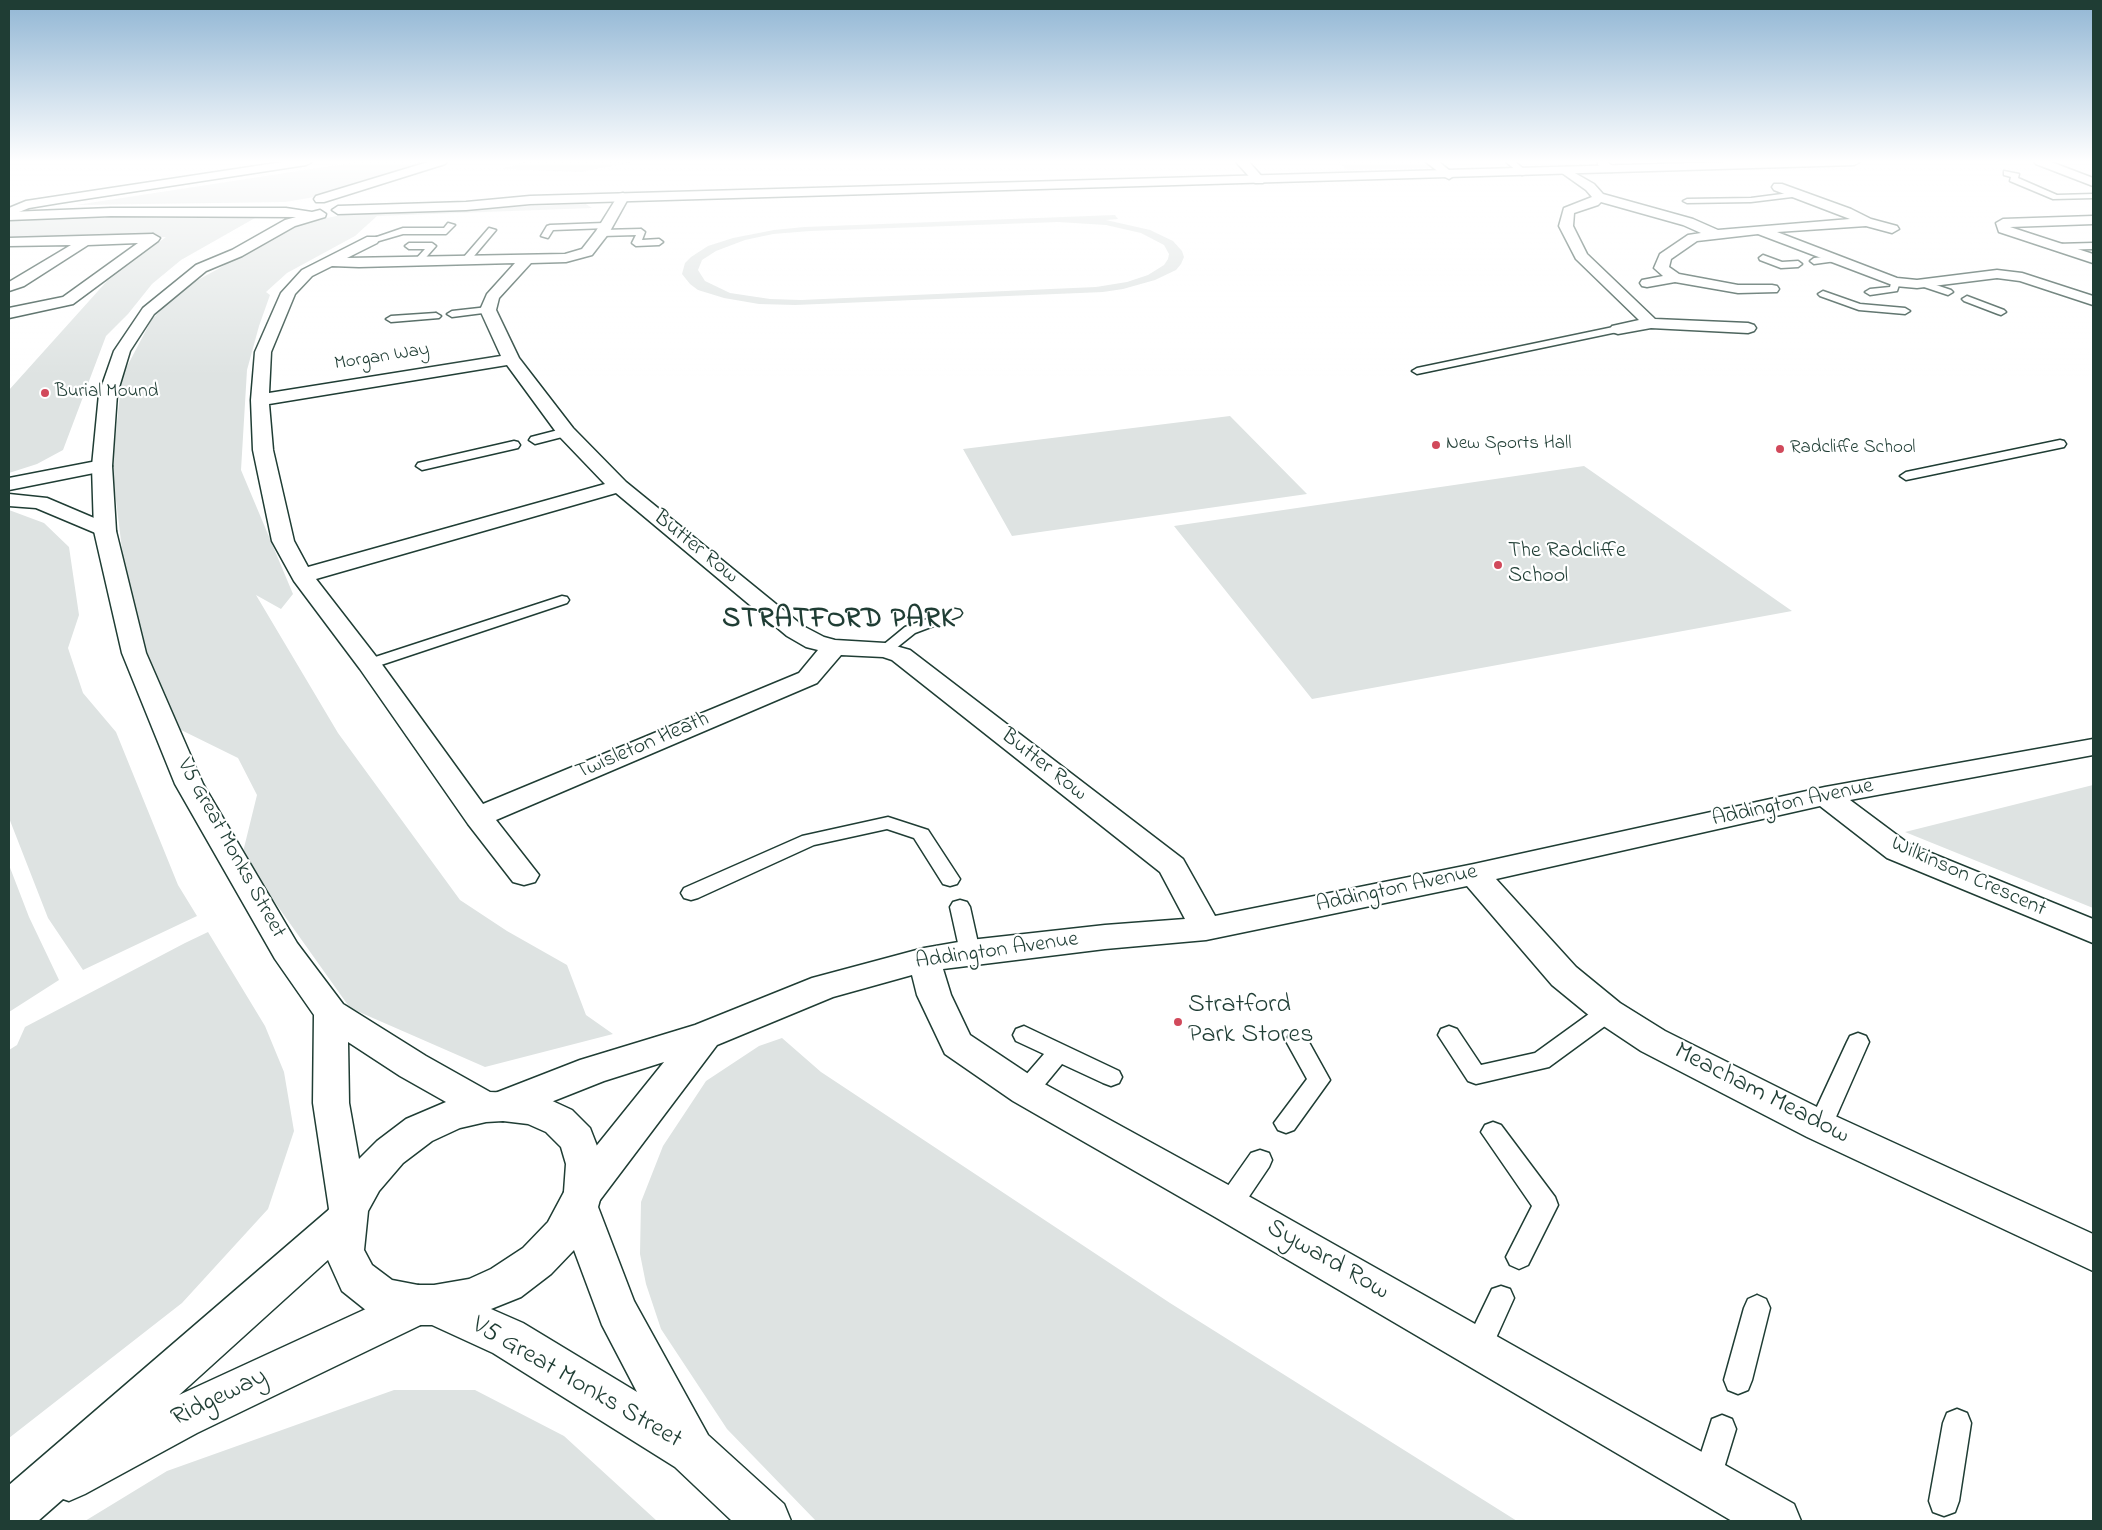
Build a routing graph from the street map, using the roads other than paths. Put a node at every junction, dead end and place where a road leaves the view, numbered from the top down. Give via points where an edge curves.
1 (244, 233) edge
2 (272, 233) edge
3 (398, 233) edge
4 (489, 233) edge
5 (547, 233) edge
6 (601, 233) edge
7 (640, 233) edge
8 (1570, 233) edge
9 (1722, 233) edge
10 (1768, 233) edge
11 (2017, 233) edge
12 (1716, 234) joint
13 (238, 236) dead end
14 (545, 236) dead end
15 (372, 240) joint
16 (82, 241) junction
17 (9, 242) edge
18 (659, 242) dead end
19 (224, 244) dead end
20 (409, 246) dead end
21 (2093, 246) edge
22 (2056, 247) junction
23 (1763, 258) dead end
24 (527, 259) junction
25 (1833, 259) junction
26 (2093, 259) edge
27 (466, 260) junction
28 (331, 261) junction
29 (418, 261) junction
30 (1814, 261) dead end
31 (1798, 264) dead end
32 (201, 268) junction
33 (1675, 278) junction
34 (1895, 282) junction
35 (1647, 283) dead end
36 (1924, 284) junction
37 (9, 287) edge
38 (1772, 289) dead end
39 (1870, 292) dead end
40 (1948, 292) dead end
41 (1823, 294) dead end
42 (1854, 295) dead end
43 (1833, 298) junction
44 (1967, 299) dead end
45 (2093, 301) edge
46 (488, 310) junction
47 (1905, 311) dead end
48 (2002, 312) dead end
49 (9, 313) edge
50 (452, 314) dead end
51 (436, 316) dead end
52 (391, 320) dead end
53 (1650, 323) junction
54 (1748, 328) dead end
55 (1618, 329) joint
56 (511, 359) junction
57 (1417, 371) dead end
58 (260, 400) junction
59 (566, 432) junction
60 (536, 440) dead end
61 (2060, 444) dead end
62 (514, 445) dead end
63 (102, 466) junction
64 (422, 466) dead end
65 (1906, 476) dead end
66 (9, 484) edge
67 (619, 486) junction
68 (9, 500) edge
69 (105, 531) junction
70 (302, 576) junction
71 (562, 600) dead end
72 (955, 613) dead end
73 (834, 647) junction
74 (885, 650) junction
75 (369, 664) junction
76 (2093, 747) edge
77 (1825, 796) junction
78 (478, 817) junction
79 (524, 874) dead end
80 (1474, 874) junction
81 (950, 880) dead end
82 (691, 894) dead end
83 (960, 907) dead end
84 (1206, 928) junction
85 (2093, 932) edge
86 (970, 952) junction
87 (924, 960) junction
88 (1608, 1012) junction
89 (332, 1013) junction
90 (705, 1035) junction
91 (1024, 1035) dead end
92 (1448, 1035) dead end
93 (1297, 1041) dead end
94 (1858, 1042) dead end
95 (1059, 1052) junction
96 (1111, 1077) dead end
97 (1026, 1091) junction
98 (494, 1106) junction
99 (1286, 1124) dead end
100 (1820, 1126) junction
101 (1493, 1132) dead end
102 (1260, 1160) dead end
103 (581, 1200) junction
104 (1229, 1204) junction
105 (348, 1214) junction
106 (2093, 1253) edge
107 (1519, 1257) dead end
108 (1500, 1298) dead end
109 (426, 1305) junction
110 (1757, 1308) dead end
111 (1477, 1349) junction
112 (1738, 1380) dead end
113 (1957, 1423) dead end
114 (1722, 1429) dead end
115 (691, 1451) junction
116 (1707, 1481) junction
117 (1944, 1501) dead end
118 (17, 1507) edge
119 (767, 1521) edge
120 (1776, 1521) edge

1 - 13 street
2 - 32 street, V5 Great Monks Street
3 - 15 lane
4 - 27 lane
5 - 14 lane
6 - 24 street via 587,252 566,258
7 - 18 lane via 636,243
8 - 53 street via 1582,256
9 - 12 street
10 - 25 street
11 - 22 street
12 - 33 street via 1693,238 1665,257 1661,268
15 - 28 street
16 - 17 street
16 - 37 street via 81,245
16 - 49 street via 153,238 68,301
19 - 32 street, V5 Great Monks Street
20 - 29 lane via 432,246
21 - 22 lane
22 - 26 street
23 - 31 lane via 1781,265
24 - 27 street
24 - 46 street via 492,297
25 - 30 lane
25 - 34 street
27 - 29 street
28 - 29 street
28 - 58 street via 307,273 288,293 263,352
32 - 63 street, V5 Great Monks Street via 148,311 122,351 108,394
33 - 35 street
33 - 38 street via 1738,289
34 - 36 street
34 - 39 lane via 1894,289
36 - 40 lane
36 - 45 street via 1997,274 2022,277
41 - 43 lane
42 - 43 lane
43 - 47 lane via 1859,307
44 - 48 lane
46 - 50 lane
46 - 56 street, Butter Row
51 - 52 lane
53 - 54 street
53 - 55 street
55 - 57 lane
56 - 58 street, Morgan Way
56 - 59 street, Butter Row
58 - 70 street via 263,450 283,540
59 - 60 lane
59 - 67 street, Butter Row
61 - 65 lane
62 - 64 lane
63 - 66 street
63 - 69 street, V5 Great Monks Street
67 - 70 street
67 - 73 street, Butter Row via 795,631 815,642
68 - 69 street via 40,502
69 - 89 street, V5 Great Monks Street via 134,653 189,784 286,951
70 - 75 street
71 - 75 lane
72 - 74 lane via 910,630
73 - 74 street, Butter Row
73 - 78 street, Twisleton Heath via 808,678
74 - 84 street, Butter Row via 901,655 1172,866
75 - 78 street
76 - 77 street, Addington Avenue
77 - 80 street, Addington Avenue
77 - 85 street, Wilkinson Crescent via 1898,851
78 - 79 street
80 - 84 street, Addington Avenue
80 - 88 street, Meacham Meadow via 1564,976
81 - 82 lane via 921,834 888,823 809,840
83 - 86 lane
84 - 86 street, Addington Avenue
86 - 87 street, Addington Avenue
87 - 90 street, Addington Avenue via 824,987
87 - 97 street, Syward Row via 934,995 957,1044
88 - 92 lane via 1540,1062 1476,1075
88 - 100 street, Meacham Meadow via 1653,1041
89 - 98 street, V5 Great Monks Street via 413,1066
89 - 105 street via 331,1103
90 - 98 street, Addington Avenue via 593,1070
90 - 103 street
91 - 95 lane
93 - 99 lane via 1319,1080
94 - 100 lane
95 - 96 lane
95 - 97 lane
97 - 104 street, Syward Row
98 - 103 street via 533,1109 559,1121 577,1139 585,1164
98 - 105 street via 452,1115 428,1126 390,1152 365,1179
100 - 106 street, Meacham Meadow
101 - 107 lane via 1546,1204
102 - 104 lane
103 - 109 street via 562,1235 537,1261 506,1283 470,1298
103 - 115 street, V5 Great Monks Street via 617,1310
104 - 111 street, Syward Row
105 - 109 street via 344,1251 357,1278 382,1298
105 - 118 street, Ridgeway
108 - 111 lane
109 - 115 street, V5 Great Monks Street via 508,1338
109 - 118 street, Ridgeway via 181,1417
110 - 112 lane
111 - 116 street, Syward Row
113 - 117 lane
114 - 116 lane
115 - 119 street, V5 Great Monks Street
116 - 120 street, Syward Row

